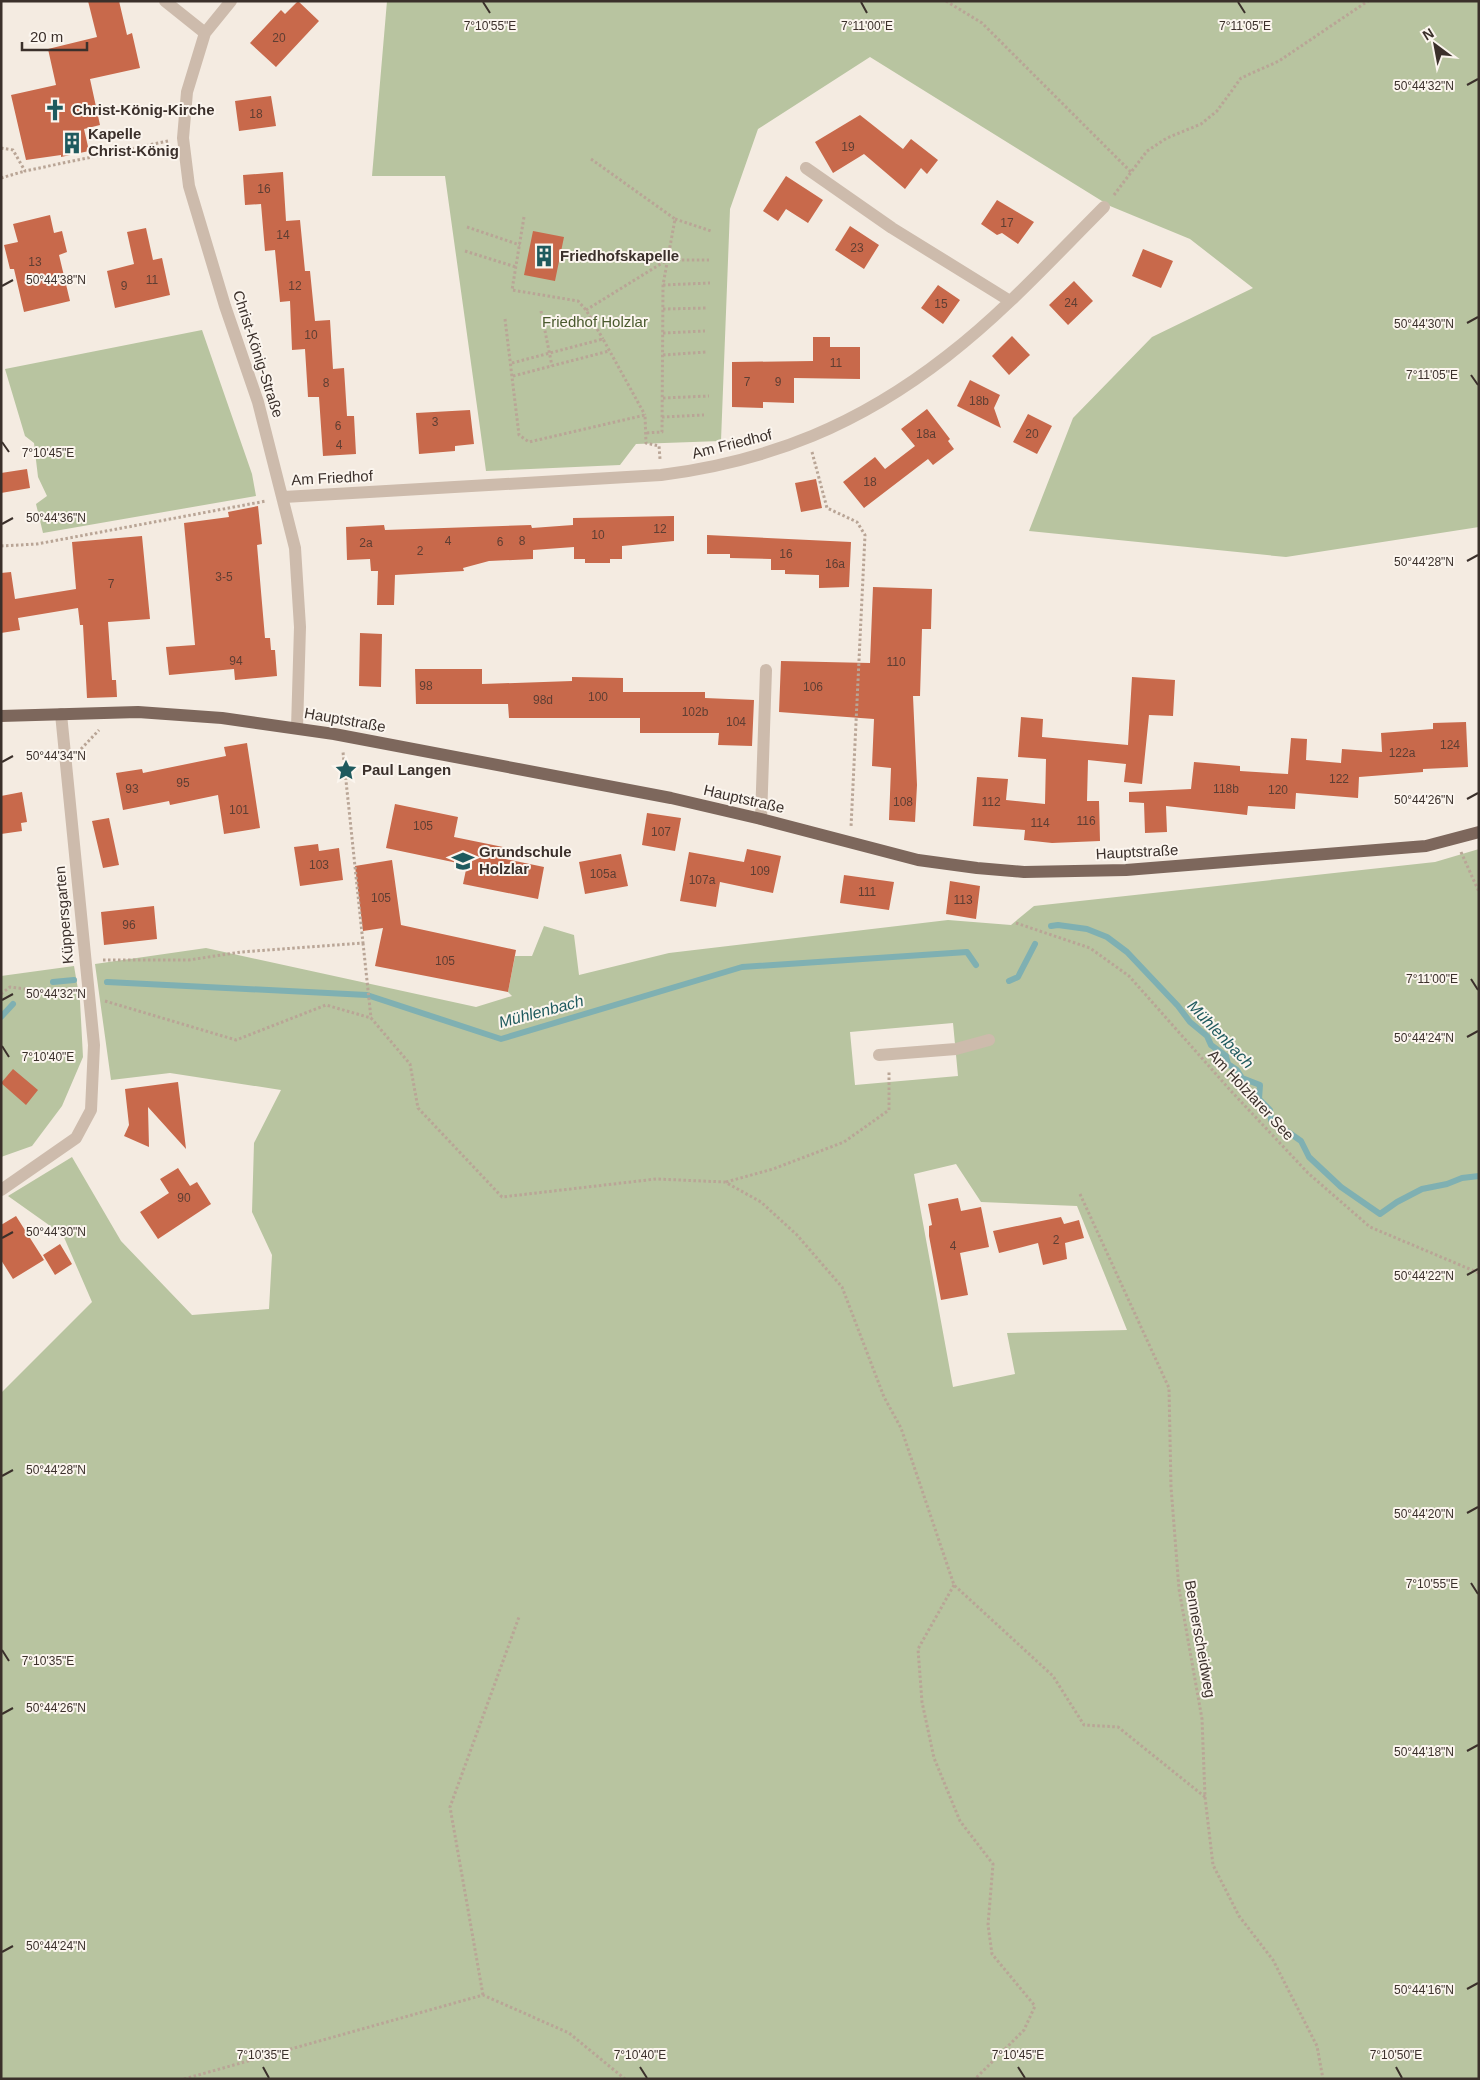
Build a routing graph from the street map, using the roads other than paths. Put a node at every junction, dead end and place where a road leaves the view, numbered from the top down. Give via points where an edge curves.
1 (165, 1) edge
2 (230, 1) edge
3 (205, 33) junction
4 (806, 168) dead end
5 (1104, 207) road end
6 (1010, 301) junction
7 (284, 497) junction
8 (766, 670) dead end
9 (61, 714) junction
10 (1, 716) edge
11 (297, 728) junction
12 (760, 819) junction
13 (1479, 832) edge
14 (989, 1040) dead end
15 (884, 1055) road end
16 (1, 1190) edge

1 - 3 street
2 - 3 street, Christ-König-Straße
3 - 7 street, Christ-König-Straße via 187,92 183,138 189,186 258,402
4 - 6 street via 892,228
5 - 6 street, Am Friedhof
6 - 7 street, Am Friedhof via 948,356 877,404 809,438 762,456 661,475
7 - 11 street, Christ-König-Straße via 295,548 300,627
8 - 12 street
9 - 10 main road, Hauptstraße
9 - 11 main road, Hauptstraße via 222,718
9 - 16 street, Küppersgarten via 94,1045 91,1110 76,1138
11 - 12 main road, Hauptstraße via 670,798
12 - 13 main road, Hauptstraße via 918,860 1024,872 1155,868 1426,846
14 - 15 street via 956,1049

